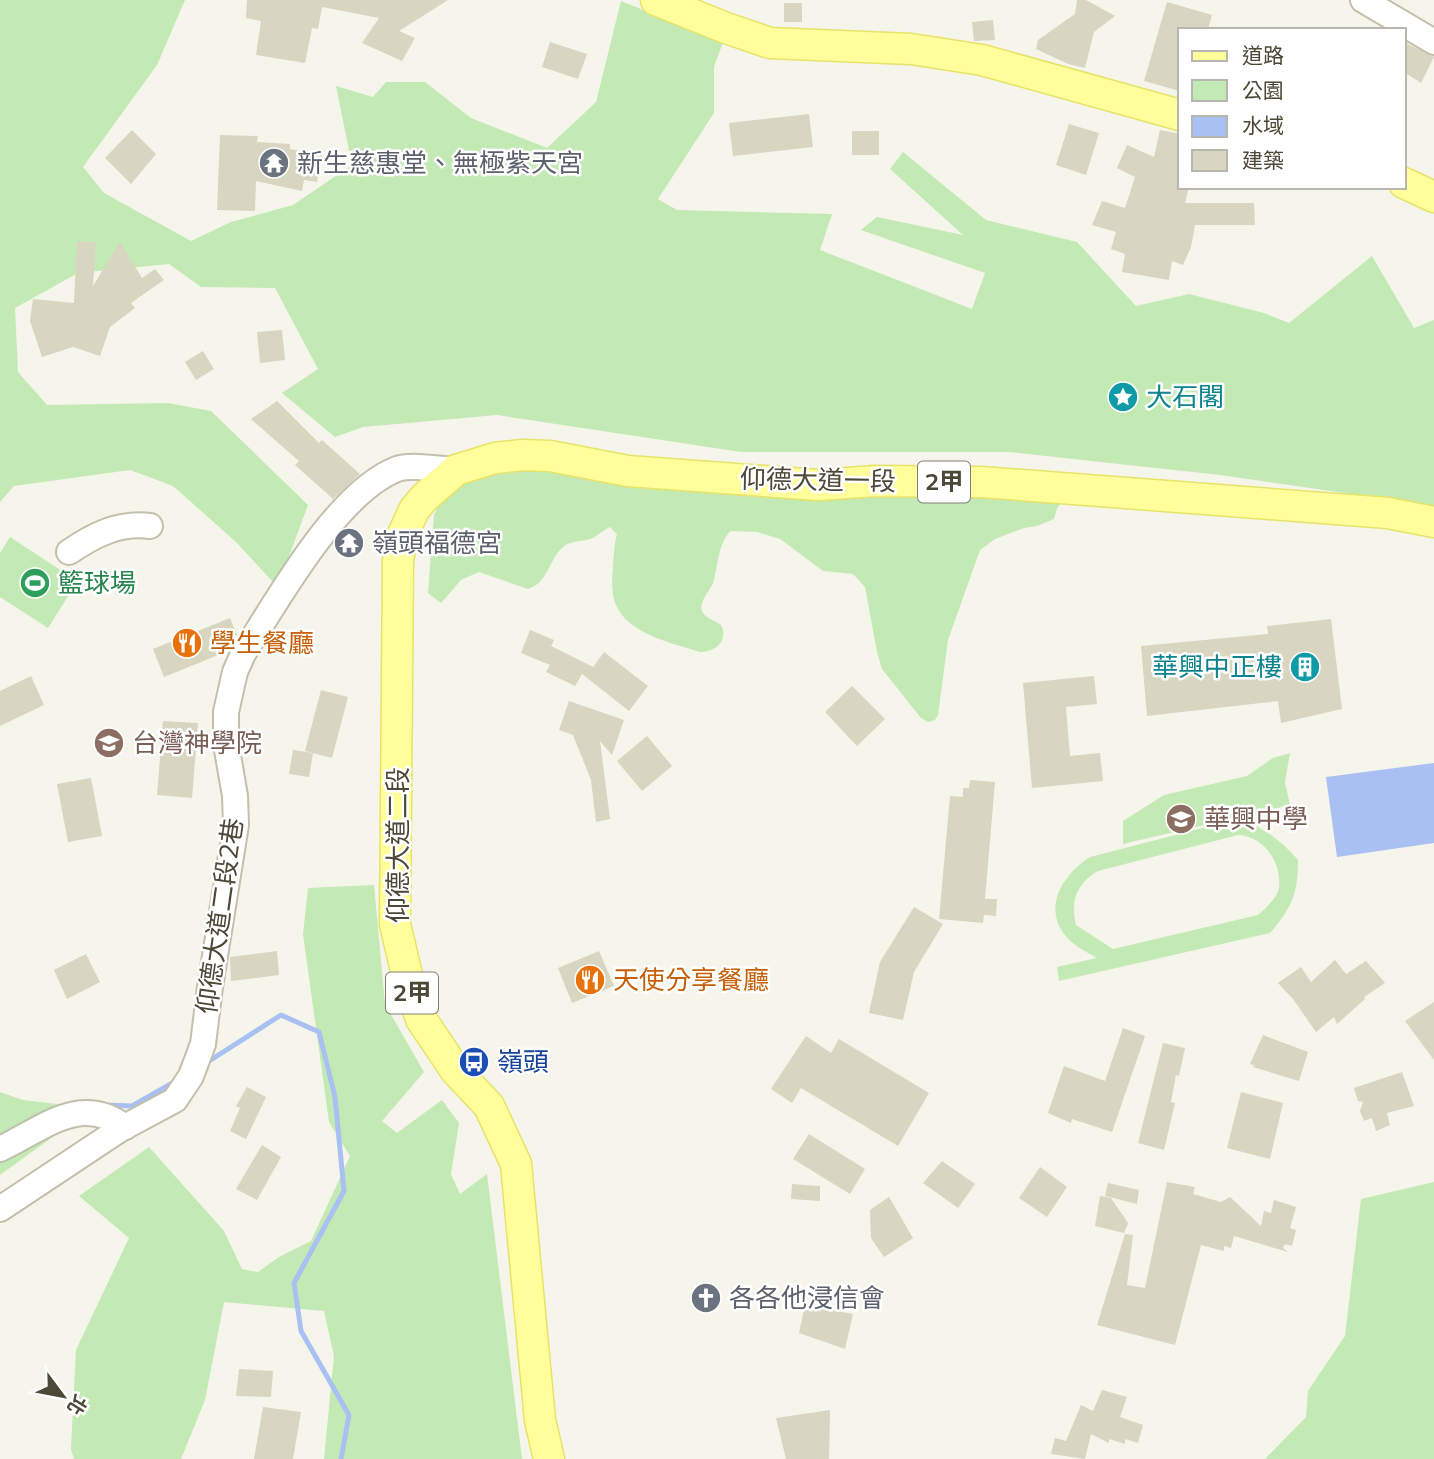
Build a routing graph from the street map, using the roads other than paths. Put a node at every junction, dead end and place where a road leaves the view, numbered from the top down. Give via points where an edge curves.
1 (656, 0) edge
2 (1363, 0) edge
3 (1434, 42) edge
4 (1178, 114) edge
5 (1406, 184) edge
6 (1434, 197) edge
7 (456, 470) junction
8 (1434, 522) edge
9 (150, 526) dead end
10 (69, 552) dead end
11 (125, 1127) junction
12 (0, 1149) edge
13 (0, 1209) edge
14 (549, 1459) edge

1 - 4 main road via 771,43 911,49 982,60
2 - 3 street
5 - 6 main road
7 - 8 main road, 仰德大道一段 / 2甲 via 495,458 535,455 628,471 818,485 981,482 1388,513
7 - 11 street, 仰德大道二段2巷 via 398,468 365,490 324,531 243,654 226,712 236,825 203,1044 191,1076 175,1100
7 - 14 main road, 仰德大道二段 / 2甲 via 421,501 408,520 400,546 395,924 421,1019 456,1071 489,1106 516,1164 540,1420
9 - 10 street via 136,524 96,534
11 - 12 street via 110,1116 88,1111 62,1117
11 - 13 street

